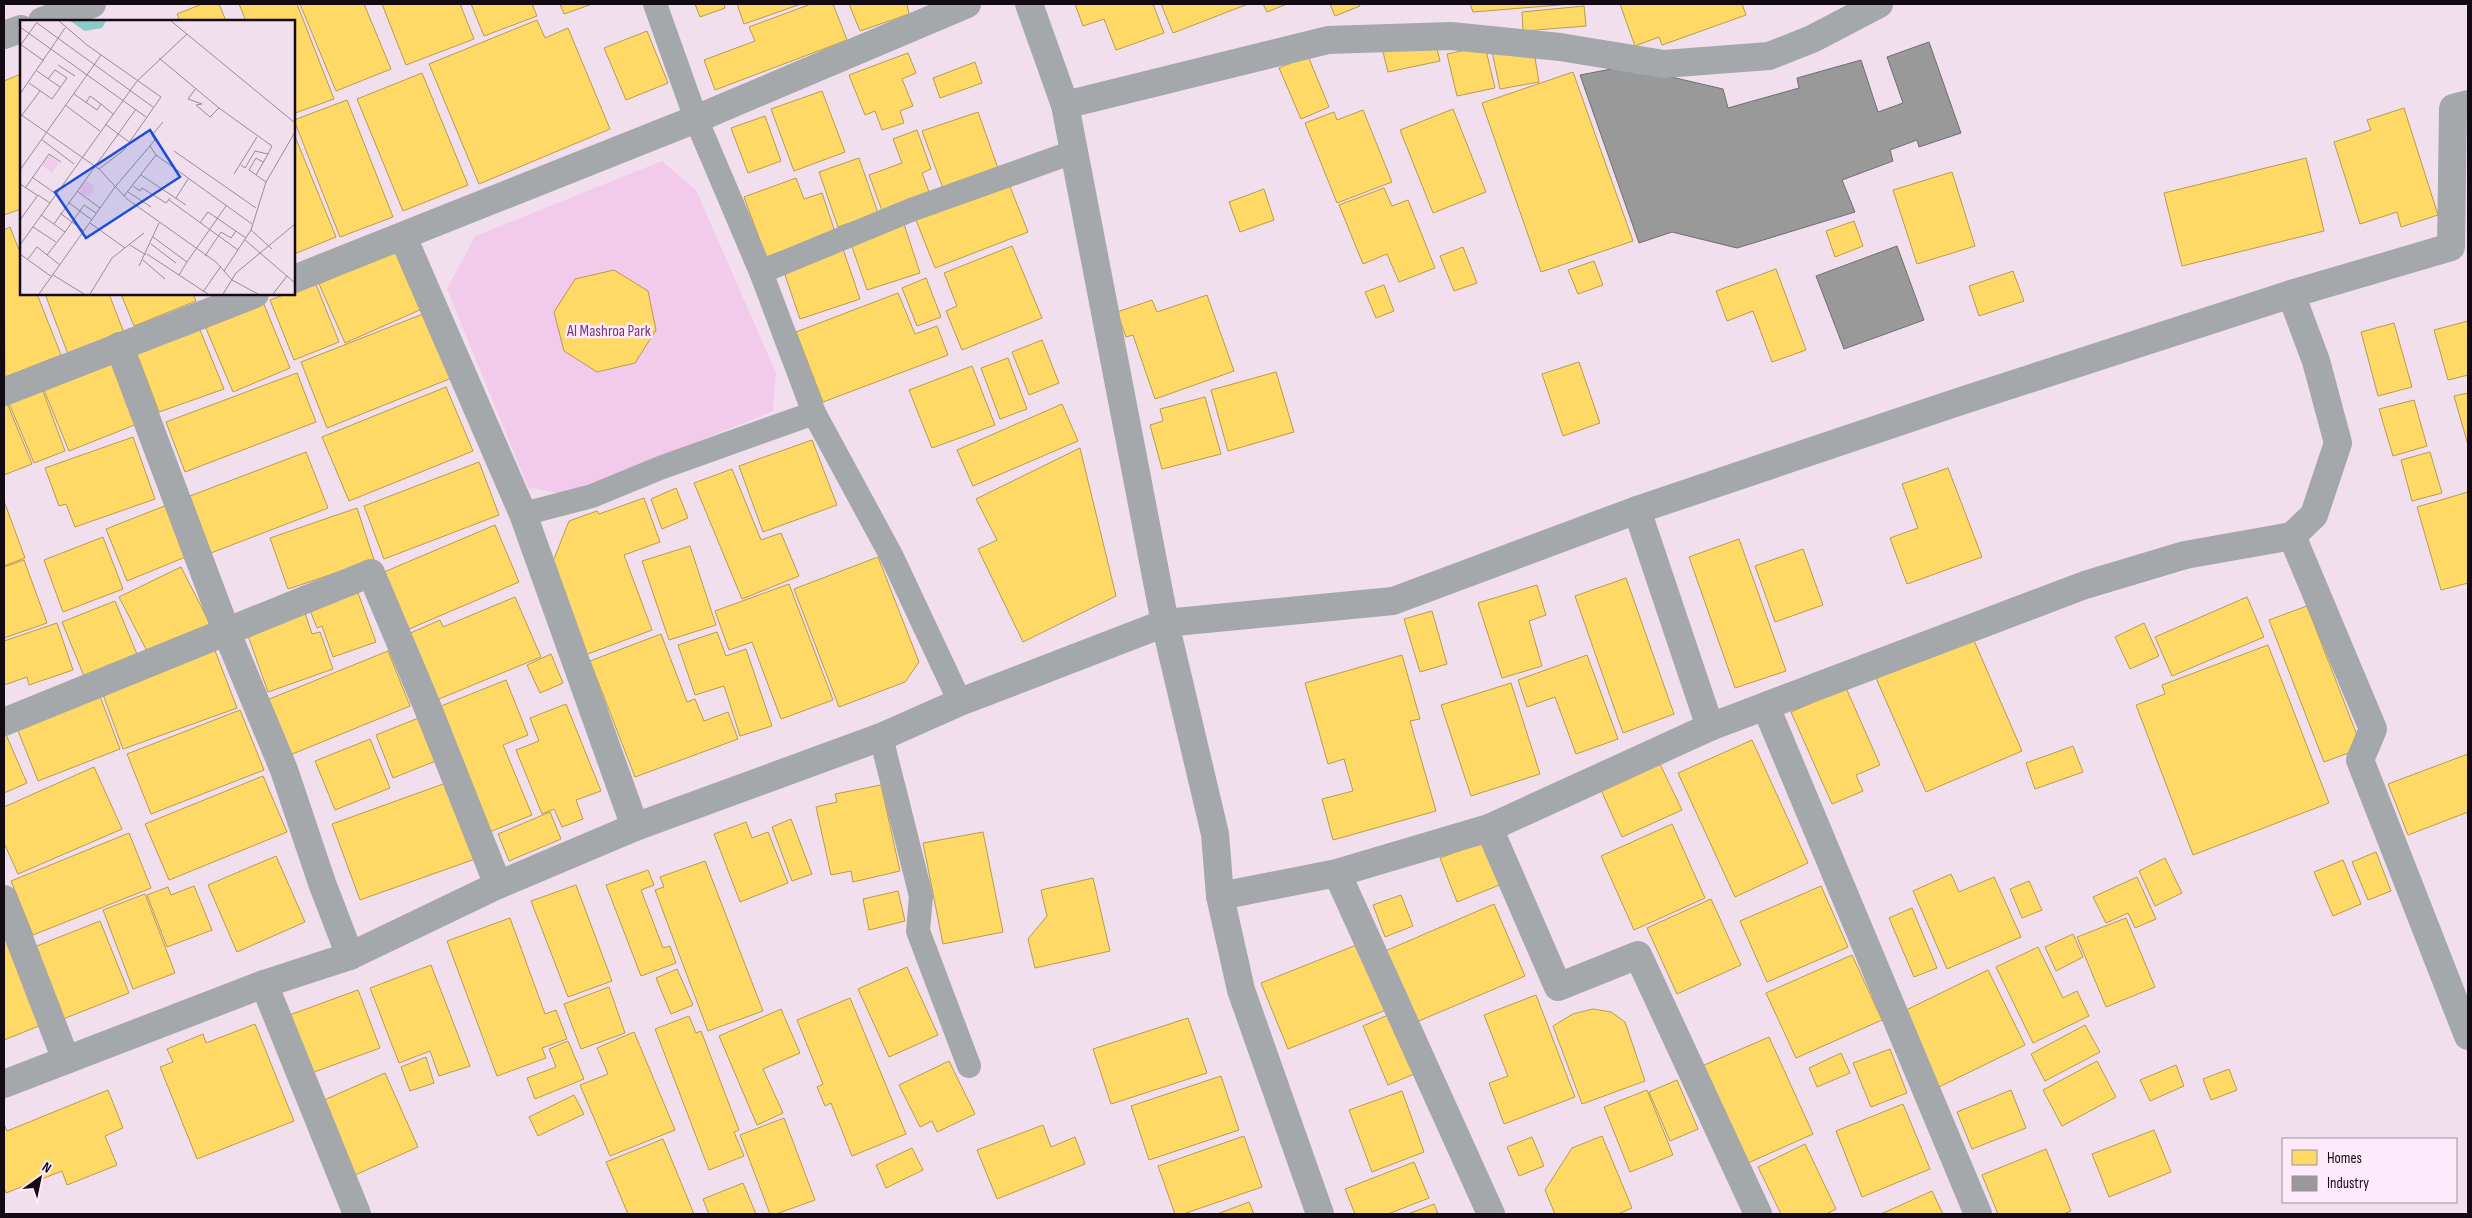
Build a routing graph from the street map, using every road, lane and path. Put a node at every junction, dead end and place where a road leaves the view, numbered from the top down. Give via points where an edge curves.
1 (92, 4) edge
2 (655, 4) edge
3 (967, 4) edge
4 (1029, 4) edge
5 (1880, 4) edge
6 (45, 20) edge
7 (20, 29) edge
8 (4, 35) edge
9 (2468, 104) edge
10 (1065, 105) junction
11 (696, 119) junction
12 (1074, 152) junction
13 (403, 237) junction
14 (761, 272) junction
15 (295, 279) edge
16 (2291, 294) junction
17 (252, 295) edge
18 (119, 346) junction
19 (4, 392) edge
20 (814, 413) junction
21 (1637, 510) junction
22 (523, 514) junction
23 (2292, 536) junction
24 (1165, 623) junction
25 (227, 633) junction
26 (960, 702) junction
27 (1766, 707) junction
28 (4, 722) edge
29 (1710, 727) junction
30 (881, 736) junction
31 (635, 827) junction
32 (1489, 828) junction
33 (1337, 873) junction
34 (498, 885) junction
35 (1220, 896) junction
36 (4, 899) edge
37 (350, 956) junction
38 (264, 984) junction
39 (2468, 1036) edge
40 (66, 1060) junction
41 (969, 1066) dead end
42 (4, 1084) edge
43 (357, 1214) edge
44 (1320, 1214) edge
45 (1491, 1214) edge
46 (1758, 1214) edge
47 (1978, 1214) edge

1 - 6 street
2 - 11 lane
3 - 11 street
4 - 10 street
5 - 10 street via 1812,39 1769,56 1664,64 1560,47 1452,36 1328,40
7 - 8 street
9 - 16 street via 2453,108 2451,247
10 - 12 street
11 - 13 street
11 - 14 lane
12 - 14 lane via 912,210
12 - 24 street
13 - 15 street
13 - 22 street
14 - 20 lane
16 - 21 street
16 - 23 street via 2316,361 2338,443 2314,515
17 - 18 street
18 - 19 street
18 - 25 street
20 - 22 lane via 592,496
20 - 26 lane via 892,557
21 - 24 street via 1392,601
21 - 29 street
22 - 31 street
23 - 27 street via 2185,555 2084,585
23 - 39 street via 2373,729 2360,760
24 - 26 street
24 - 35 street via 1215,834
25 - 28 street
25 - 34 street via 371,573
25 - 37 street via 284,770
26 - 30 street
27 - 29 street
27 - 47 street
29 - 32 street
30 - 31 street
30 - 41 lane via 921,896 918,931
31 - 34 street
32 - 33 street
32 - 46 street via 1558,987 1638,956
33 - 35 street
33 - 45 street
34 - 37 street
35 - 44 street via 1241,990
36 - 40 street
37 - 38 street
38 - 40 street
38 - 43 street
40 - 42 street

